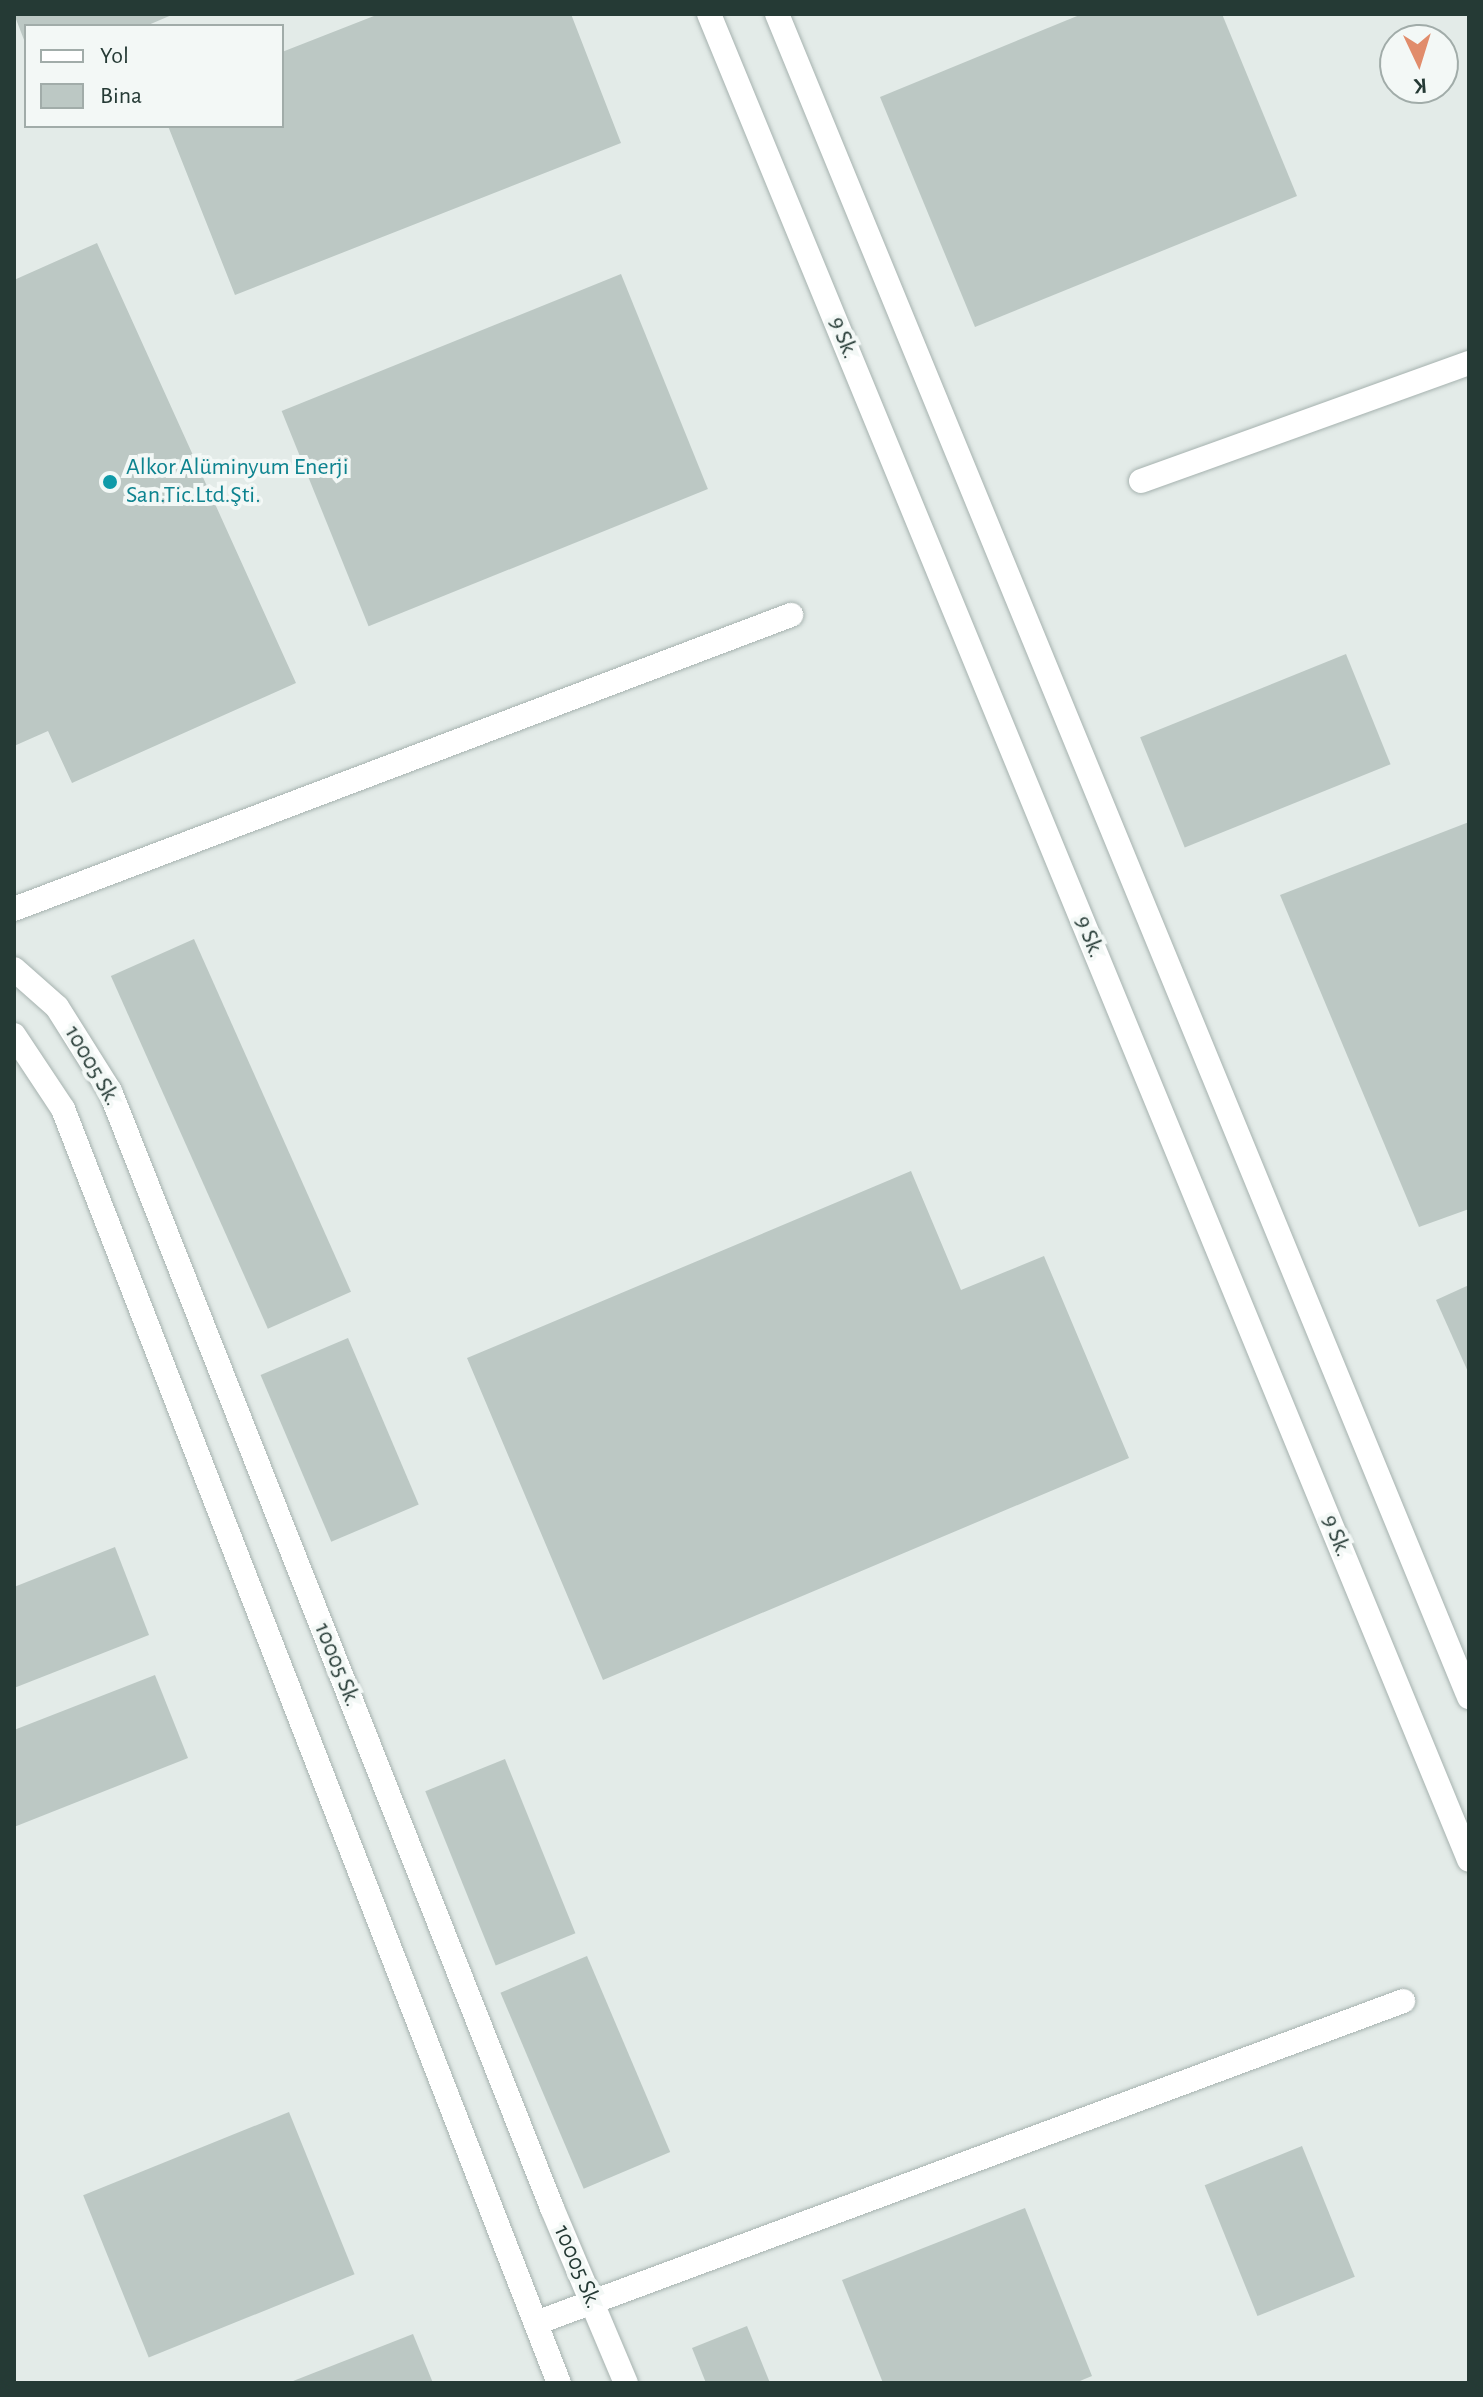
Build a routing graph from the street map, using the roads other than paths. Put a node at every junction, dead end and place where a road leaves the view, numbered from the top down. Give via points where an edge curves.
1 (709, 14) edge
2 (777, 14) edge
3 (1469, 363) edge
4 (1141, 481) dead end
5 (791, 615) dead end
6 (14, 909) edge
7 (14, 969) edge
8 (14, 1035) edge
9 (1469, 1697) edge
10 (1469, 1860) edge
11 (1403, 2001) dead end
12 (592, 2302) junction
13 (536, 2323) junction
14 (559, 2383) edge
15 (626, 2383) edge

1 - 10 lane, 9 Sk.
2 - 9 lane
3 - 4 lane
5 - 6 lane
7 - 12 lane, 10005 Sk. via 57,1007 110,1091
8 - 13 lane, 10005 Sk. via 63,1109
11 - 12 lane
12 - 13 lane
12 - 15 lane, 10005 Sk.
13 - 14 lane, 10005 Sk.

